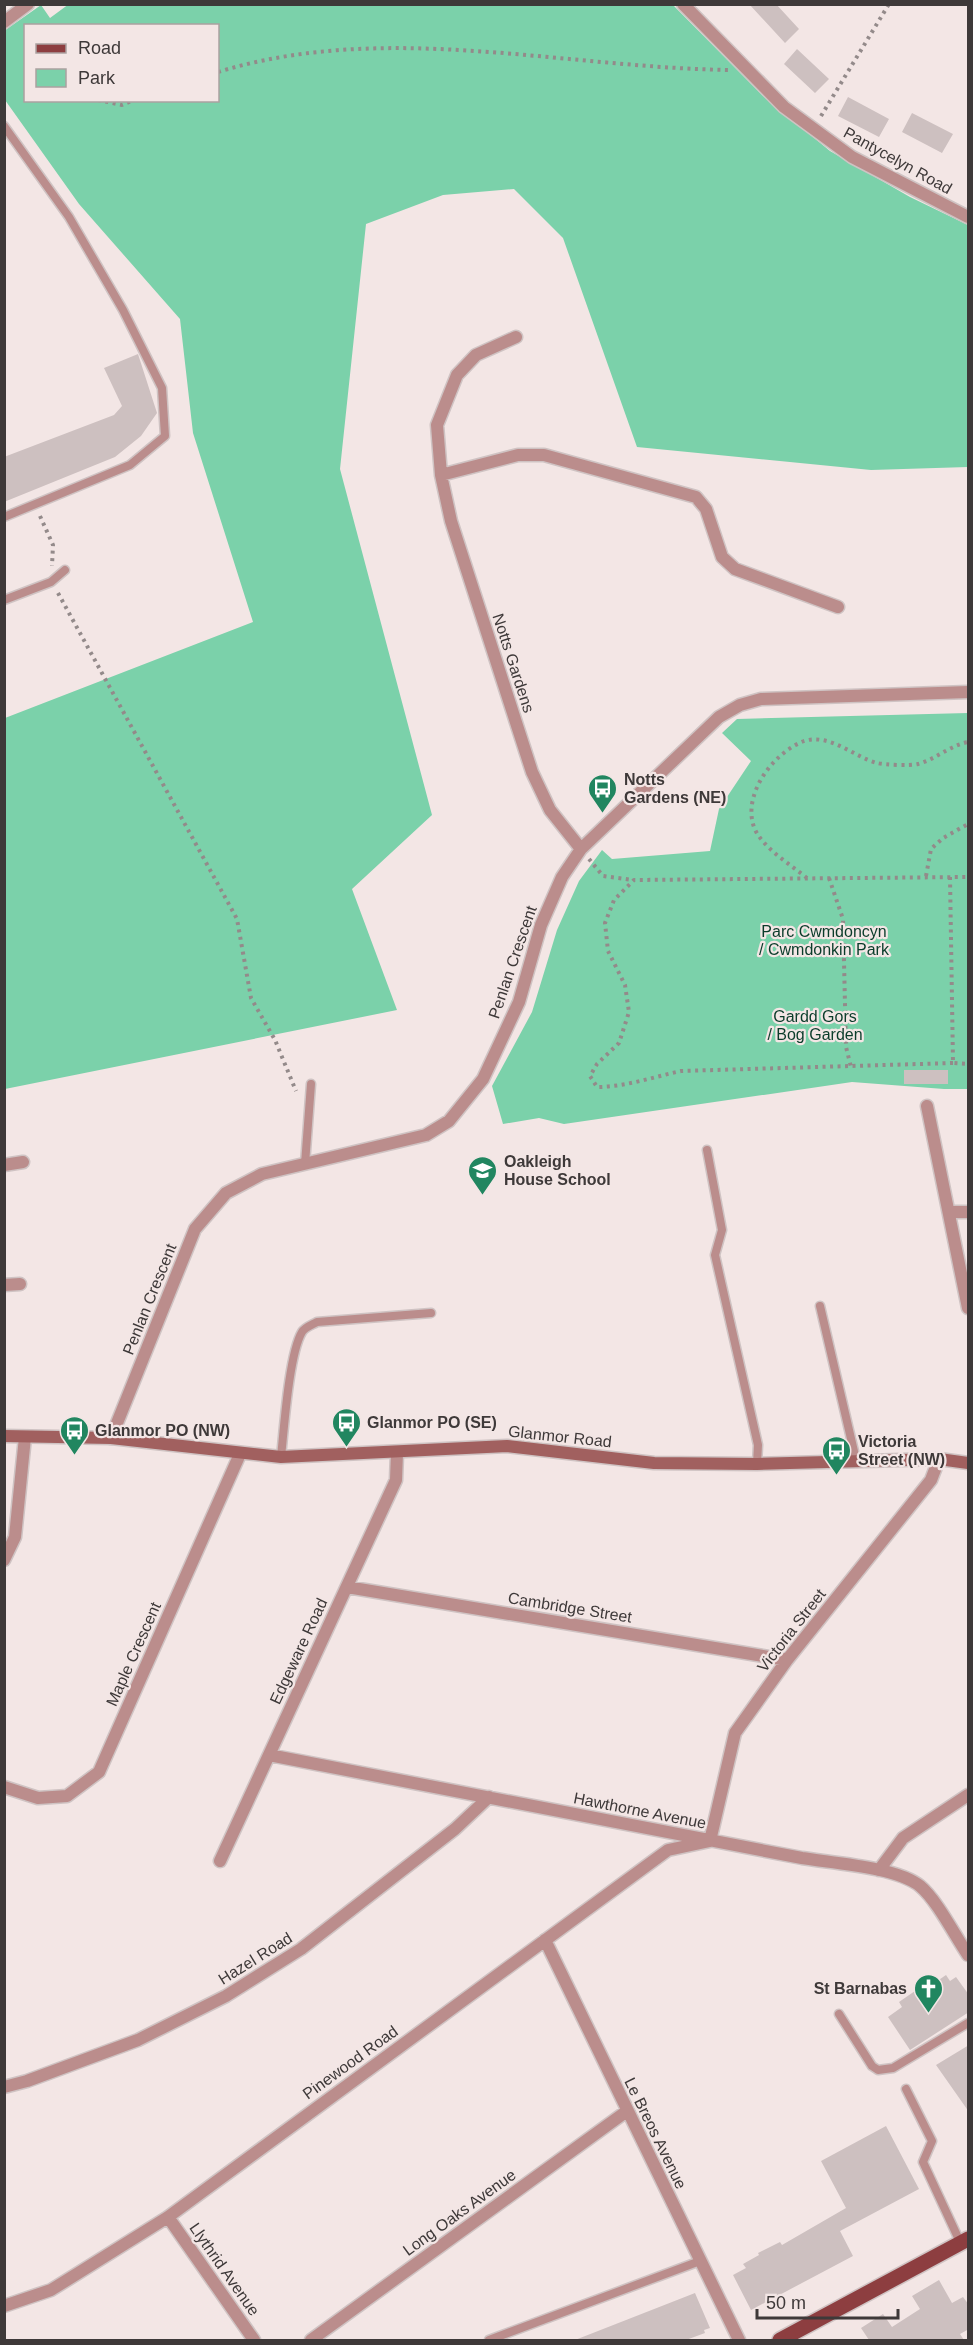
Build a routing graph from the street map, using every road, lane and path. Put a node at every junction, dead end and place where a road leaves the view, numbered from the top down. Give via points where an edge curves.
1 (28, 4) edge
2 (683, 4) edge
3 (889, 4) edge
4 (4, 22) edge
5 (746, 70) junction
6 (219, 72) edge
7 (108, 102) edge
8 (129, 102) edge
9 (819, 118) dead end
10 (4, 126) edge
11 (969, 217) edge
12 (516, 337) dead end
13 (441, 475) junction
14 (34, 505) junction
15 (4, 517) edge
16 (65, 570) dead end
17 (51, 582) junction
18 (4, 600) edge
19 (838, 607) dead end
20 (969, 692) edge
21 (969, 742) edge
22 (969, 824) edge
23 (581, 849) junction
24 (926, 876) junction
25 (950, 877) junction
26 (969, 877) edge
27 (808, 878) junction
28 (829, 878) junction
29 (634, 880) junction
30 (953, 1064) junction
31 (969, 1064) edge
32 (851, 1067) junction
33 (311, 1084) dead end
34 (927, 1106) dead end
35 (307, 1117) junction
36 (707, 1150) dead end
37 (23, 1162) dead end
38 (305, 1164) junction
39 (4, 1165) edge
40 (950, 1212) junction
41 (969, 1212) edge
42 (20, 1284) dead end
43 (4, 1285) edge
44 (820, 1306) dead end
45 (969, 1308) edge
46 (431, 1313) dead end
47 (4, 1436) edge
48 (25, 1437) junction
49 (111, 1438) junction
50 (397, 1453) junction
51 (240, 1454) junction
52 (281, 1458) junction
53 (939, 1459) junction
54 (856, 1460) junction
55 (758, 1464) junction
56 (969, 1464) edge
57 (4, 1560) edge
58 (346, 1587) junction
59 (787, 1660) junction
60 (269, 1755) junction
61 (4, 1787) edge
62 (969, 1795) edge
63 (489, 1797) junction
64 (710, 1841) junction
65 (220, 1861) dead end
66 (879, 1870) junction
67 (545, 1940) junction
68 (969, 1955) edge
69 (839, 2014) dead end
70 (969, 2023) edge
71 (4, 2087) edge
72 (906, 2090) dead end
73 (627, 2111) junction
74 (168, 2217) junction
75 (965, 2242) edge
76 (700, 2261) junction
77 (4, 2306) edge
78 (254, 2340) edge
79 (310, 2340) edge
80 (489, 2340) edge
81 (740, 2340) edge
82 (780, 2340) edge

1 - 4 street
2 - 5 street, Pantycelyn Road
3 - 9 path
5 - 6 path via 446,49 334,50 255,60
5 - 11 street, Pantycelyn Road via 784,107 852,157
7 - 8 path
10 - 14 lane via 69,217 123,310 162,388 165,436 130,465
12 - 13 street, Notts Gardens via 476,355 457,375 437,425
13 - 19 street via 518,455 544,455 696,497 706,509 722,557 735,569
13 - 23 street, Notts Gardens via 451,521 532,772 550,810
14 - 15 lane
14 - 17 path via 52,545
16 - 17 lane
17 - 18 lane
17 - 35 path via 237,919 251,998 275,1040
20 - 23 street, Penlan Crescent via 761,699 740,705 719,717
21 - 27 path via 954,745 918,764 878,764 826,741 808,740 790,747 765,772 752,803 753,825 767,847
22 - 24 path via 931,849
23 - 29 path via 603,876
23 - 38 street, Penlan Crescent via 562,877 541,925 519,1002 483,1078 449,1121 426,1135
24 - 25 path
24 - 28 path
25 - 26 path
25 - 30 path
27 - 28 path
27 - 29 path
28 - 32 path via 843,919 846,1047
29 - 32 path via 614,900 605,923 608,951 625,985 629,1012 619,1043 590,1076 597,1087 617,1087 681,1071
30 - 31 path
30 - 32 path
33 - 35 lane
34 - 40 street
35 - 38 lane
36 - 55 lane via 722,1230 715,1255 758,1445
37 - 39 street
38 - 49 street, Penlan Crescent via 262,1174 226,1193 195,1229
40 - 41 street
40 - 45 street
42 - 43 street
44 - 54 lane
46 - 52 lane via 317,1322 303,1330 292,1371
47 - 48 street, Glanmor Road
48 - 49 street, Glanmor Road
48 - 57 street via 15,1537
49 - 51 street, Glanmor Road
50 - 52 street, Glanmor Road
50 - 55 street, Glanmor Road via 507,1446 654,1463
50 - 58 street, Edgeware Road via 396,1480
51 - 52 street, Glanmor Road
51 - 61 street, Maple Crescent via 99,1772 67,1796 38,1798
53 - 54 street, Glanmor Road
53 - 56 street, Glanmor Road
53 - 59 street, Victoria Street via 931,1480
54 - 55 street, Glanmor Road
58 - 59 street, Cambridge Street
58 - 60 street, Edgeware Road
59 - 64 street, Victoria Street via 735,1733
60 - 63 street, Hawthorne Avenue
60 - 65 street, Edgeware Road
62 - 66 street via 903,1838
63 - 64 street, Hawthorne Avenue
63 - 71 street, Hazel Road via 455,1829 301,1949 226,1996 138,2040
64 - 66 street, Hawthorne Avenue
64 - 67 street, Pinewood Road via 668,1850
66 - 68 street, Hawthorne Avenue via 919,1886
67 - 73 street, Le Breos Avenue
67 - 74 street, Pinewood Road
69 - 70 lane via 878,2070 893,2068
72 - 75 lane via 932,2141 923,2162
73 - 76 street, Le Breos Avenue
73 - 79 street, Long Oaks Avenue
74 - 77 street, Pinewood Road via 51,2290
74 - 78 street, Llythrid Avenue
75 - 82 main road
76 - 80 lane
76 - 81 street, Le Breos Avenue

